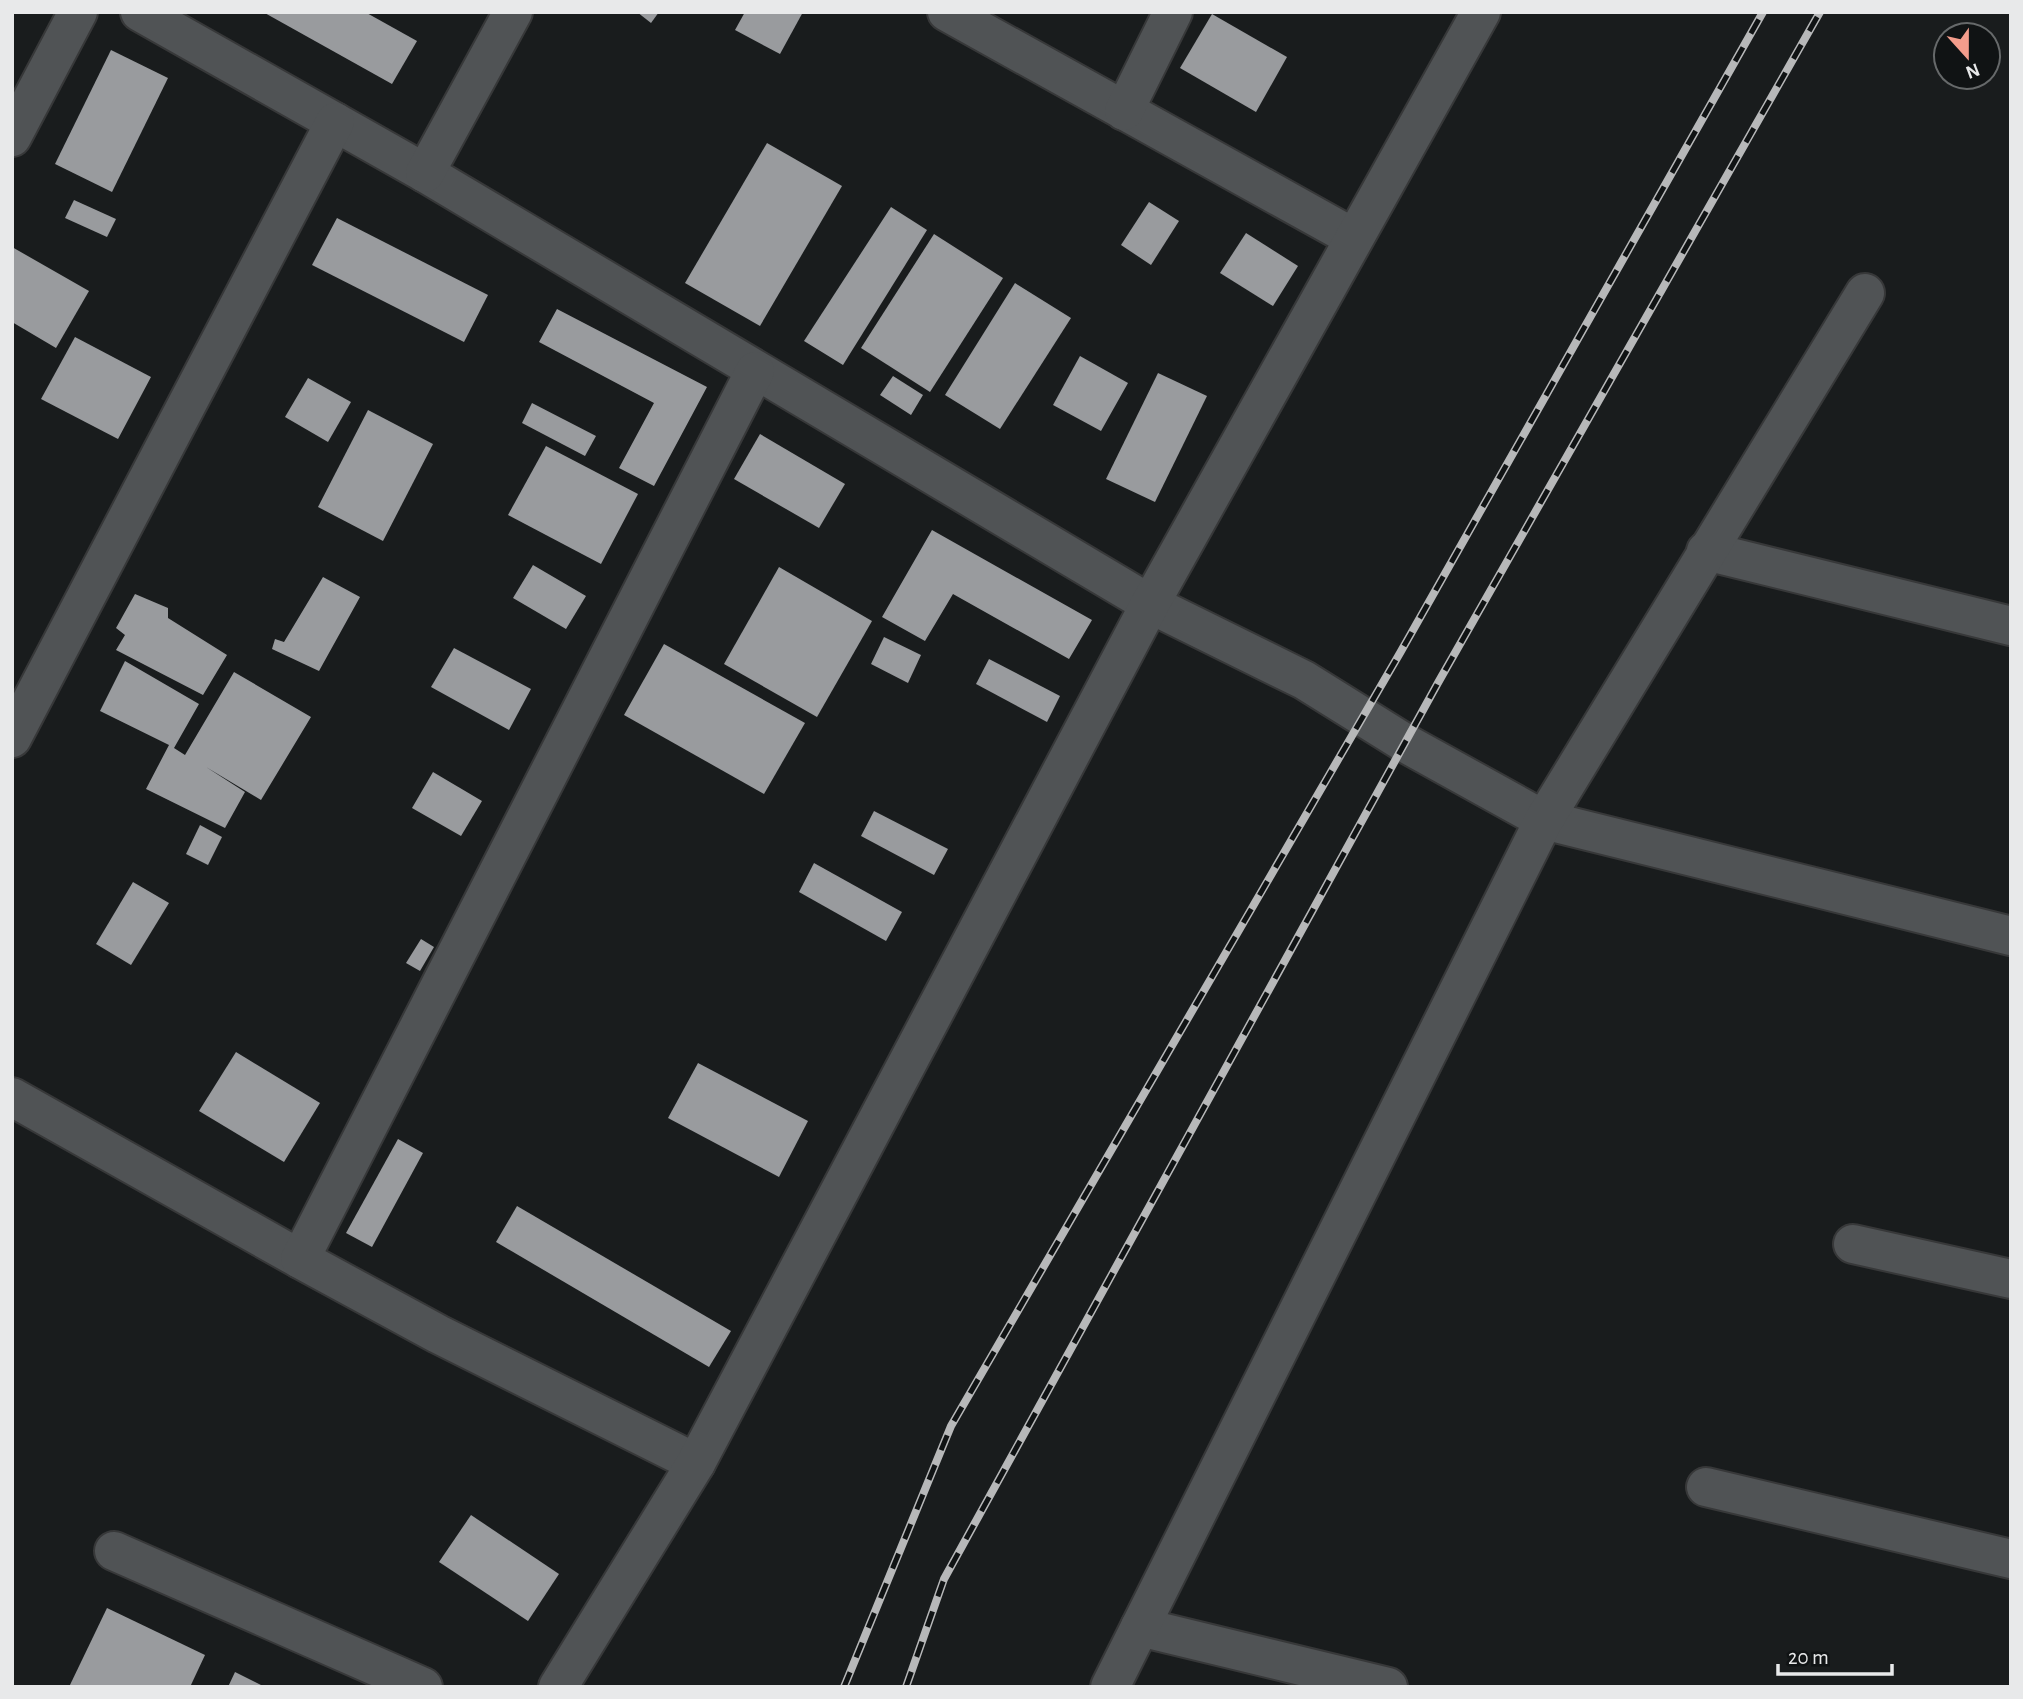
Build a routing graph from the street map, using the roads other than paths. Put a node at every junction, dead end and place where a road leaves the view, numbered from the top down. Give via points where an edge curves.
1 (78, 12) edge
2 (140, 12) edge
3 (513, 12) edge
4 (947, 12) edge
5 (1173, 12) edge
6 (1481, 12) edge
7 (1124, 111) junction
8 (335, 122) junction
9 (12, 137) edge
10 (425, 173) junction
11 (1354, 238) junction
12 (1866, 293) dead end
13 (755, 371) junction
14 (1706, 551) junction
15 (1150, 604) junction
16 (2011, 626) edge
17 (12, 738) edge
18 (1544, 820) junction
19 (2011, 936) edge
20 (12, 1097) edge
21 (1853, 1244) dead end
22 (300, 1259) junction
23 (2011, 1279) edge
24 (696, 1463) junction
25 (1706, 1487) dead end
26 (114, 1551) dead end
27 (2011, 1559) edge
28 (1139, 1627) junction
29 (423, 1687) edge
30 (558, 1687) edge
31 (1110, 1687) edge
32 (1388, 1687) edge

1 - 9 street
2 - 8 street
3 - 10 street
4 - 7 street
5 - 7 street
6 - 11 street
7 - 11 street
8 - 10 street
8 - 17 street
10 - 13 street
11 - 15 street
12 - 14 street
13 - 15 street
13 - 22 street
14 - 16 street
14 - 18 street
15 - 18 street via 1304,680 1405,743
15 - 24 street
18 - 19 street
18 - 28 street
20 - 22 street
21 - 23 street
22 - 24 street
24 - 30 street
25 - 27 street
26 - 29 street
28 - 31 street
28 - 32 street

